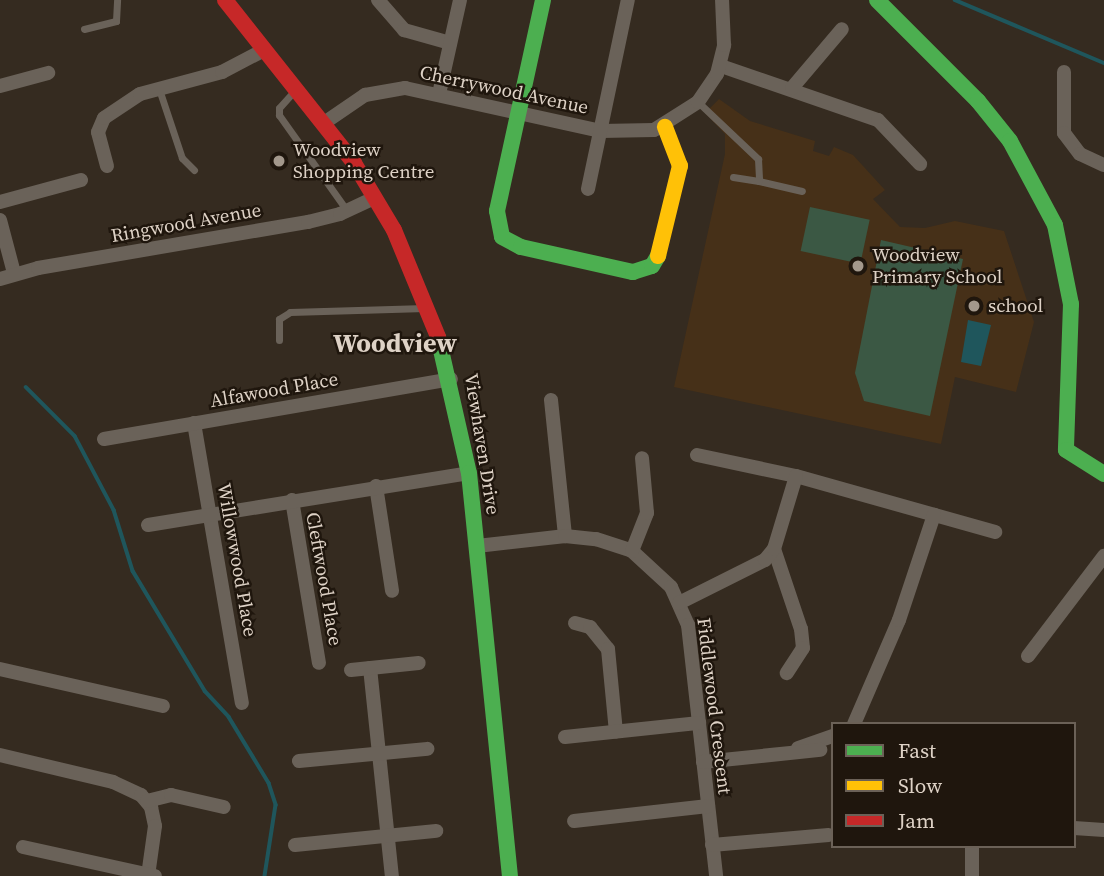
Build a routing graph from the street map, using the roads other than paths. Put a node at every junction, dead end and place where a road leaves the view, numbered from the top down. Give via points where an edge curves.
1 (117, 0) edge
2 (225, 0) edge
3 (378, 0) edge
4 (460, 0) edge
5 (543, 0) edge
6 (628, 0) edge
7 (722, 0) edge
8 (877, 0) edge
9 (84, 29) dead end
10 (842, 29) dead end
11 (450, 43) junction
12 (264, 50) junction
13 (721, 66) junction
14 (48, 72) dead end
15 (1064, 72) dead end
16 (0, 86) edge
17 (159, 89) junction
18 (296, 89) junction
19 (792, 89) junction
20 (439, 94) junction
21 (698, 102) junction
22 (520, 112) junction
23 (324, 123) junction
24 (665, 127) junction
25 (601, 131) junction
26 (920, 164) dead end
27 (1104, 165) edge
28 (107, 166) dead end
29 (194, 170) dead end
30 (733, 177) dead end
31 (81, 180) dead end
32 (759, 181) junction
33 (588, 189) dead end
34 (802, 191) dead end
35 (375, 198) junction
36 (0, 202) edge
37 (348, 212) junction
38 (0, 220) edge
39 (14, 273) junction
40 (0, 279) edge
41 (429, 308) junction
42 (279, 340) dead end
43 (451, 379) junction
44 (551, 400) dead end
45 (194, 423) junction
46 (104, 439) dead end
47 (697, 455) dead end
48 (642, 458) dead end
49 (469, 473) junction
50 (1104, 474) edge
51 (796, 476) junction
52 (376, 486) junction
53 (292, 500) junction
54 (210, 514) junction
55 (934, 515) junction
56 (148, 525) dead end
57 (995, 532) dead end
58 (565, 536) junction
59 (477, 546) junction
60 (774, 549) junction
61 (632, 551) junction
62 (1104, 556) edge
63 (392, 591) dead end
64 (679, 603) junction
65 (575, 622) dead end
66 (1028, 656) dead end
67 (319, 663) dead end
68 (419, 663) dead end
69 (370, 668) junction
70 (0, 669) edge
71 (351, 670) dead end
72 (787, 673) dead end
73 (242, 703) dead end
74 (163, 706) dead end
75 (855, 722) edge
76 (699, 723) junction
77 (616, 732) junction
78 (565, 737) dead end
79 (831, 737) edge
80 (427, 749) dead end
81 (820, 750) dead end
82 (378, 753) junction
83 (789, 753) junction
84 (0, 755) edge
85 (299, 761) dead end
86 (703, 761) junction
87 (147, 801) junction
88 (708, 806) junction
89 (224, 807) dead end
90 (574, 821) dead end
91 (1076, 828) edge
92 (1104, 830) edge
93 (436, 831) dead end
94 (829, 835) dead end
95 (386, 836) junction
96 (295, 845) dead end
97 (712, 845) junction
98 (23, 847) dead end
99 (972, 848) edge
100 (151, 875) edge
101 (392, 876) edge
102 (510, 876) edge
103 (716, 876) edge
104 (972, 876) edge

1 - 9 lane via 116,21
2 - 12 street, Viewhaven Drive
3 - 11 street via 404,30
4 - 11 street
5 - 22 street
6 - 25 street
7 - 13 street, Cherrywood Avenue
8 - 50 street via 978,101 1010,142 1049,214 1071,304 1066,450 1084,466
10 - 19 street
11 - 20 street
12 - 17 street via 222,72
12 - 18 street, Viewhaven Drive
13 - 19 street
13 - 21 street, Cherrywood Avenue
14 - 16 street
15 - 27 street via 1064,133 1080,154
17 - 28 street via 140,94 104,118 98,132
17 - 29 lane via 181,158
18 - 23 street, Viewhaven Drive
18 - 37 lane via 279,108 279,115
19 - 26 street via 878,120
20 - 22 street, Cherrywood Avenue
20 - 23 street, Cherrywood Avenue via 405,88 378,90
21 - 24 street, Cherrywood Avenue
21 - 32 lane via 758,159
22 - 24 street via 497,211 502,237 521,247 634,272 658,259 678,177 678,160
22 - 25 street, Cherrywood Avenue
23 - 35 street, Viewhaven Drive
24 - 25 street, Cherrywood Avenue via 639,133
25 - 33 street, Cherrywood Avenue
30 - 32 lane
31 - 36 street
32 - 34 lane
35 - 37 street, Ringwood Avenue
35 - 41 street, Viewhaven Drive
37 - 39 street, Ringwood Avenue
38 - 39 street
39 - 40 street, Ringwood Avenue
41 - 42 lane via 290,312 279,319
41 - 43 street, Viewhaven Drive
43 - 45 street, Alfawood Place
43 - 49 street, Viewhaven Drive
44 - 58 street
45 - 46 street, Alfawood Place
45 - 54 street, Willowwood Place
47 - 51 street
48 - 61 street via 647,513
49 - 52 street
49 - 59 street, Viewhaven Drive
51 - 55 street
51 - 60 street
52 - 53 street
52 - 63 street
53 - 54 street
53 - 67 street, Cleftwood Place
54 - 56 street
54 - 73 street, Willowwood Place
55 - 57 street
55 - 75 street via 903,608
58 - 59 street, Fiddlewood Crescent
58 - 61 street, Fiddlewood Crescent via 596,539
59 - 102 street, Viewhaven Drive
60 - 64 street via 746,573
60 - 72 street via 802,629 803,648
61 - 64 street, Fiddlewood Crescent via 664,578
62 - 66 street
64 - 76 street, Fiddlewood Crescent via 688,625
65 - 77 street via 590,627 608,649
68 - 69 street
69 - 71 street
69 - 82 street
70 - 74 street
76 - 77 street
76 - 86 street, Fiddlewood Crescent
77 - 78 street
79 - 83 street
80 - 82 street
81 - 83 street
82 - 85 street
82 - 95 street
83 - 86 street
84 - 87 street via 113,782
86 - 88 street, Fiddlewood Crescent
87 - 89 street via 171,795
87 - 100 street via 155,825
88 - 90 street
88 - 97 street, Fiddlewood Crescent
91 - 92 street
93 - 95 street
94 - 97 street
95 - 96 street
95 - 101 street
97 - 103 street, Fiddlewood Crescent
98 - 100 street
99 - 104 street

